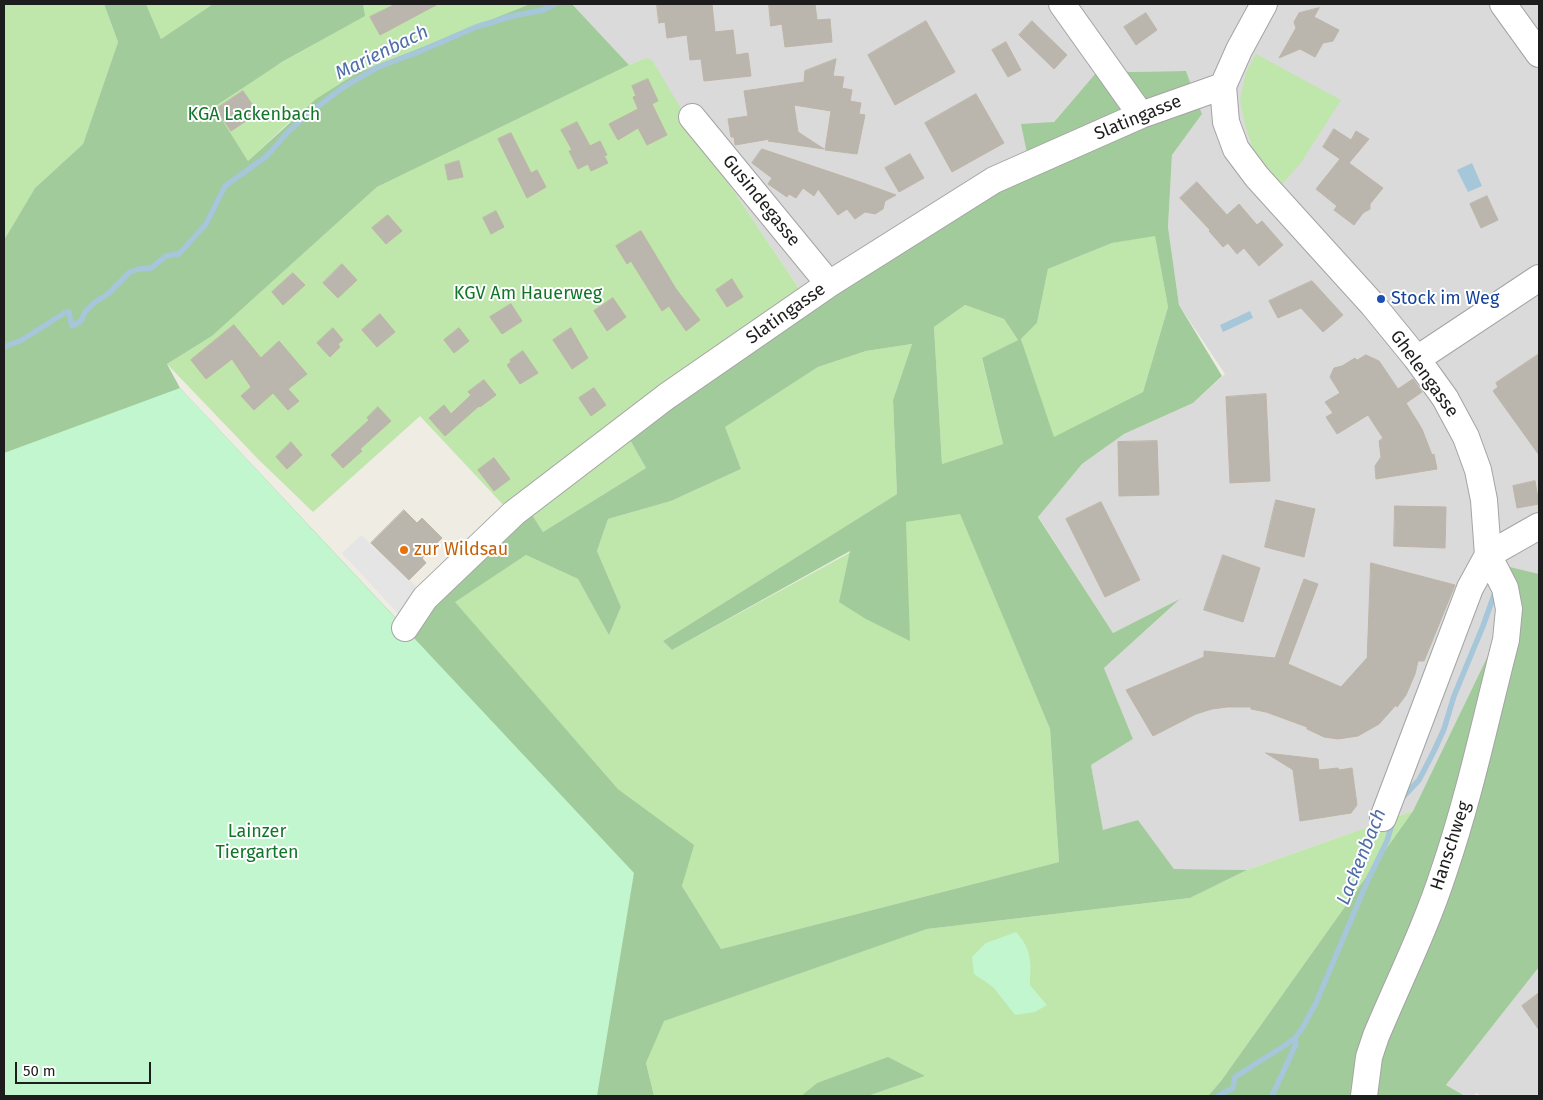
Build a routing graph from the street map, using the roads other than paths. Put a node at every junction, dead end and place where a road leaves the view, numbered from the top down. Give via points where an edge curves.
1 (1062, 4) edge
2 (1264, 4) edge
3 (1503, 4) edge
4 (1539, 54) edge
5 (1223, 86) junction
6 (1141, 115) junction
7 (692, 118) dead end
8 (1539, 278) edge
9 (829, 284) junction
10 (1417, 360) junction
11 (1539, 526) edge
12 (1497, 573) junction
13 (405, 628) dead end
14 (1384, 818) dead end
15 (1364, 1096) edge

1 - 6 street
2 - 5 street, Ghelengasse
3 - 4 street
5 - 6 street, Slatingasse
5 - 10 street, Ghelengasse via 1226,122 1236,149
6 - 9 street, Slatingasse via 994,180
7 - 9 street, Gusindegasse
8 - 10 street
9 - 13 street, Slatingasse via 667,396 514,513 424,598
10 - 12 street, Ghelengasse via 1445,398 1469,445 1478,470
11 - 12 street
12 - 14 street via 1470,588
12 - 15 street, Hanschweg via 1509,610 1506,640 1460,822 1444,873 1376,1036 1369,1057

